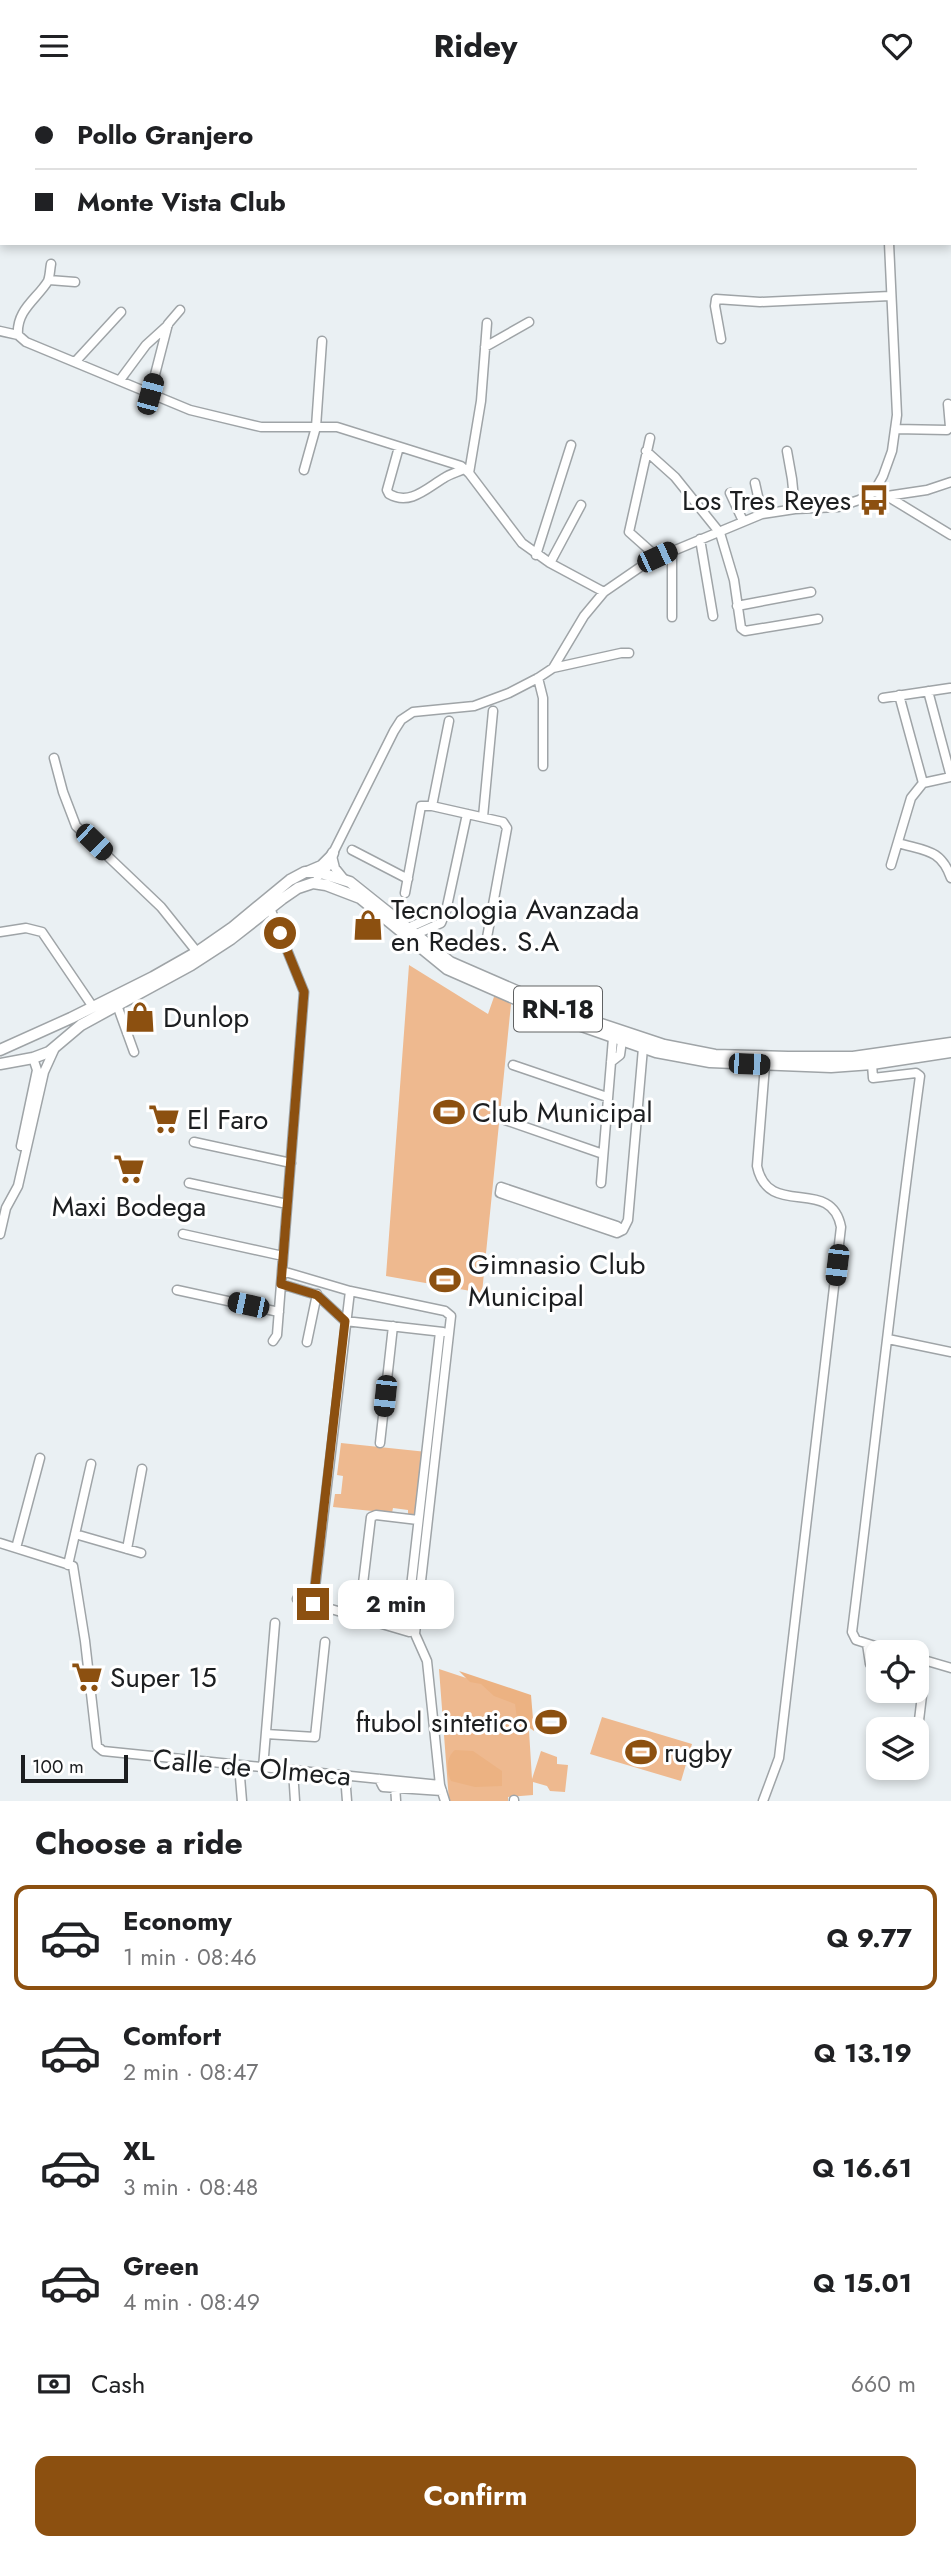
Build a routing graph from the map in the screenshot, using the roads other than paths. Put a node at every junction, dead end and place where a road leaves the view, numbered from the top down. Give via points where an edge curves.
1 (889, 245) edge
2 (51, 264) dead end
3 (48, 279) junction
4 (75, 282) dead end
5 (890, 296) junction
6 (180, 310) dead end
7 (121, 312) dead end
8 (529, 322) dead end
9 (487, 323) dead end
10 (168, 324) junction
11 (0, 331) edge
12 (18, 335) junction
13 (721, 339) dead end
14 (322, 341) dead end
15 (485, 347) junction
16 (75, 362) junction
17 (120, 380) junction
18 (150, 394) junction
19 (948, 404) dead end
20 (316, 427) junction
21 (895, 429) junction
22 (650, 438) dead end
23 (571, 445) dead end
24 (399, 447) junction
25 (646, 451) junction
26 (787, 451) dead end
27 (304, 470) dead end
28 (467, 471) junction
29 (951, 482) edge
30 (755, 483) dead end
31 (874, 492) junction
32 (730, 493) dead end
33 (887, 496) junction
34 (581, 505) dead end
35 (795, 509) junction
36 (762, 514) junction
37 (743, 521) junction
38 (720, 533) junction
39 (951, 535) edge
40 (700, 539) junction
41 (672, 550) junction
42 (536, 555) junction
43 (657, 557) junction
44 (550, 563) junction
45 (604, 592) junction
46 (811, 592) dead end
47 (737, 606) junction
48 (713, 616) dead end
49 (672, 617) dead end
50 (818, 619) dead end
51 (629, 653) dead end
52 (553, 668) junction
53 (538, 678) junction
54 (950, 688) edge
55 (928, 691) junction
56 (899, 695) junction
57 (883, 698) dead end
58 (493, 711) dead end
59 (449, 721) dead end
60 (54, 758) dead end
61 (543, 766) dead end
62 (951, 777) edge
63 (923, 783) junction
64 (432, 806) junction
65 (467, 814) junction
66 (483, 817) junction
67 (898, 843) junction
68 (352, 850) dead end
69 (333, 854) junction
70 (891, 865) dead end
71 (305, 872) junction
72 (323, 872) junction
73 (343, 878) junction
74 (951, 878) edge
75 (408, 879) junction
76 (405, 893) dead end
77 (282, 899) junction
78 (263, 910) junction
79 (0, 932) edge
80 (411, 932) junction
81 (486, 943) dead end
82 (197, 952) junction
83 (117, 1005) junction
84 (93, 1007) junction
85 (45, 1028) junction
86 (23, 1038) junction
87 (619, 1042) junction
88 (951, 1043) edge
89 (55, 1048) junction
90 (643, 1048) junction
91 (0, 1050) edge
92 (134, 1052) dead end
93 (951, 1052) edge
94 (33, 1058) junction
95 (611, 1062) junction
96 (0, 1063) edge
97 (872, 1064) junction
98 (513, 1065) dead end
99 (765, 1065) junction
100 (607, 1097) junction
101 (505, 1120) dead end
102 (194, 1142) dead end
103 (21, 1146) dead end
104 (603, 1154) junction
105 (286, 1162) junction
106 (189, 1183) dead end
107 (601, 1183) dead end
108 (283, 1203) junction
109 (541, 1203) dead end
110 (0, 1234) edge
111 (183, 1234) dead end
112 (279, 1255) junction
113 (282, 1271) junction
114 (320, 1282) junction
115 (281, 1284) junction
116 (177, 1290) dead end
117 (350, 1291) junction
118 (317, 1295) junction
119 (279, 1311) junction
120 (345, 1321) junction
121 (393, 1326) junction
122 (445, 1332) junction
123 (888, 1339) junction
124 (273, 1341) dead end
125 (307, 1342) dead end
126 (951, 1352) edge
127 (380, 1443) dead end
128 (431, 1453) junction
129 (40, 1458) dead end
130 (91, 1464) dead end
131 (142, 1469) dead end
132 (418, 1520) junction
133 (75, 1534) junction
134 (0, 1543) edge
135 (18, 1545) junction
136 (127, 1549) junction
137 (141, 1553) dead end
138 (69, 1560) junction
139 (297, 1599) dead end
140 (313, 1604) junction
141 (359, 1616) junction
142 (275, 1623) dead end
143 (405, 1631) junction
144 (415, 1634) junction
145 (325, 1642) dead end
146 (866, 1644) edge
147 (929, 1662) edge
148 (951, 1668) edge
149 (266, 1734) junction
150 (239, 1765) junction
151 (263, 1768) junction
152 (293, 1770) junction
153 (345, 1775) junction
154 (395, 1785) junction
155 (441, 1788) junction
156 (242, 1801) edge
157 (295, 1801) edge
158 (347, 1801) edge
159 (396, 1801) edge
160 (446, 1801) edge
161 (763, 1801) edge

1 - 5 street
2 - 3 street
3 - 4 street
3 - 12 street via 24,310
5 - 13 street via 760,302 716,299
5 - 21 street
6 - 10 street
7 - 16 street
8 - 15 street
9 - 15 street
10 - 17 street
10 - 18 street
11 - 12 street
12 - 16 street
14 - 20 street
15 - 28 street via 481,401
16 - 17 street
17 - 18 street
18 - 20 street via 261,427
19 - 21 street via 947,430
20 - 24 street via 337,427
20 - 27 street
21 - 31 street via 888,464
22 - 25 street
23 - 42 street
24 - 28 street
24 - 28 street via 387,490 394,498 411,497 444,477
25 - 38 street via 675,477
25 - 43 street via 629,532
26 - 35 street
28 - 42 street
29 - 33 street
30 - 36 street
31 - 33 street
31 - 35 street via 838,507
32 - 37 street
33 - 39 street
34 - 44 street
35 - 36 street
36 - 37 street
37 - 38 street
38 - 40 street
38 - 47 street
40 - 41 street
40 - 48 street
41 - 43 street
41 - 49 street
42 - 44 street
43 - 45 street
44 - 45 street
45 - 52 street
46 - 47 street
47 - 50 street via 744,631
51 - 52 street
52 - 53 street
53 - 61 street via 543,698
53 - 69 street via 474,706 417,711 404,717
54 - 55 street
55 - 56 street
55 - 62 street
56 - 57 street
56 - 63 street
58 - 66 street
59 - 64 street
60 - 82 street via 76,826 160,907
62 - 63 street
63 - 67 street via 911,798
64 - 65 street
64 - 75 street via 421,806
65 - 66 street
65 - 80 street via 441,923
66 - 81 street via 503,821 507,828
67 - 70 street
67 - 74 street via 940,856
68 - 75 street
69 - 71 street
69 - 72 main road
69 - 73 street via 335,868
71 - 72 main road, RN-18
71 - 78 main road, RN-18 via 280,886
72 - 73 main road, RN-18
72 - 77 main road via 286,890
73 - 80 main road, RN-18
75 - 76 street
77 - 78 main road, RN-18
77 - 87 main road, RN-18 via 313,883 353,895 447,969
78 - 82 main road, RN-18
78 - 83 main road, RN-18 via 231,939
78 - 105 street via 304,992
79 - 84 street via 26,928 42,932
80 - 88 main road, RN-18 via 450,962 488,981 664,1045 715,1055 853,1057
82 - 84 main road, RN-18
83 - 89 main road, RN-18 via 81,1025
83 - 92 street
84 - 85 main road, RN-18
85 - 86 main road, RN-18
85 - 89 main road via 55,1035
86 - 91 main road, RN-18
86 - 94 main road via 22,1050
87 - 90 main road, RN-18
87 - 95 street via 611,1051
87 - 95 street via 620,1055
89 - 94 main road, RN-18
89 - 110 street via 44,1072 18,1186 6,1208
90 - 99 main road, RN-18 via 710,1062
90 - 109 street via 628,1220 623,1230
93 - 97 main road, RN-18
94 - 96 main road, RN-18
94 - 103 street via 37,1070
95 - 100 street
97 - 99 main road, RN-18
97 - 123 street via 873,1078 920,1076
98 - 100 street
99 - 161 street via 757,1165 760,1179 778,1194 825,1202 836,1212 841,1227 779,1758
100 - 104 street
101 - 104 street
102 - 105 street
104 - 107 street
105 - 108 street
106 - 108 street
108 - 112 street
111 - 112 street
112 - 113 street
113 - 114 street
113 - 115 street
114 - 117 street
114 - 118 street
115 - 118 street
115 - 119 street
116 - 119 street
117 - 120 street
117 - 122 street via 447,1311 451,1317
118 - 120 street
118 - 125 street
119 - 124 street
120 - 121 street
120 - 140 street
121 - 122 street
121 - 127 street
122 - 128 street
123 - 126 street
123 - 146 street via 852,1632 856,1640
128 - 132 street
128 - 144 street
129 - 135 street
130 - 133 street
131 - 136 street
132 - 141 street via 371,1517
132 - 143 street
133 - 136 street
133 - 138 street
134 - 135 street
135 - 138 street
136 - 137 street
138 - 150 street, Calle de Olmeca via 85,1641 97,1746 111,1753
139 - 140 street
140 - 141 street
141 - 143 street
142 - 149 street
143 - 144 street
144 - 155 street via 427,1661
145 - 149 street via 315,1737
147 - 148 street
149 - 151 street
150 - 151 street, Calle de Olmeca
150 - 156 street
151 - 152 street, Calle de Olmeca
152 - 153 street, Calle de Olmeca
152 - 157 street
153 - 154 street, Calle de Olmeca
153 - 158 street
154 - 155 street, Calle de Olmeca
154 - 159 street
155 - 160 street

